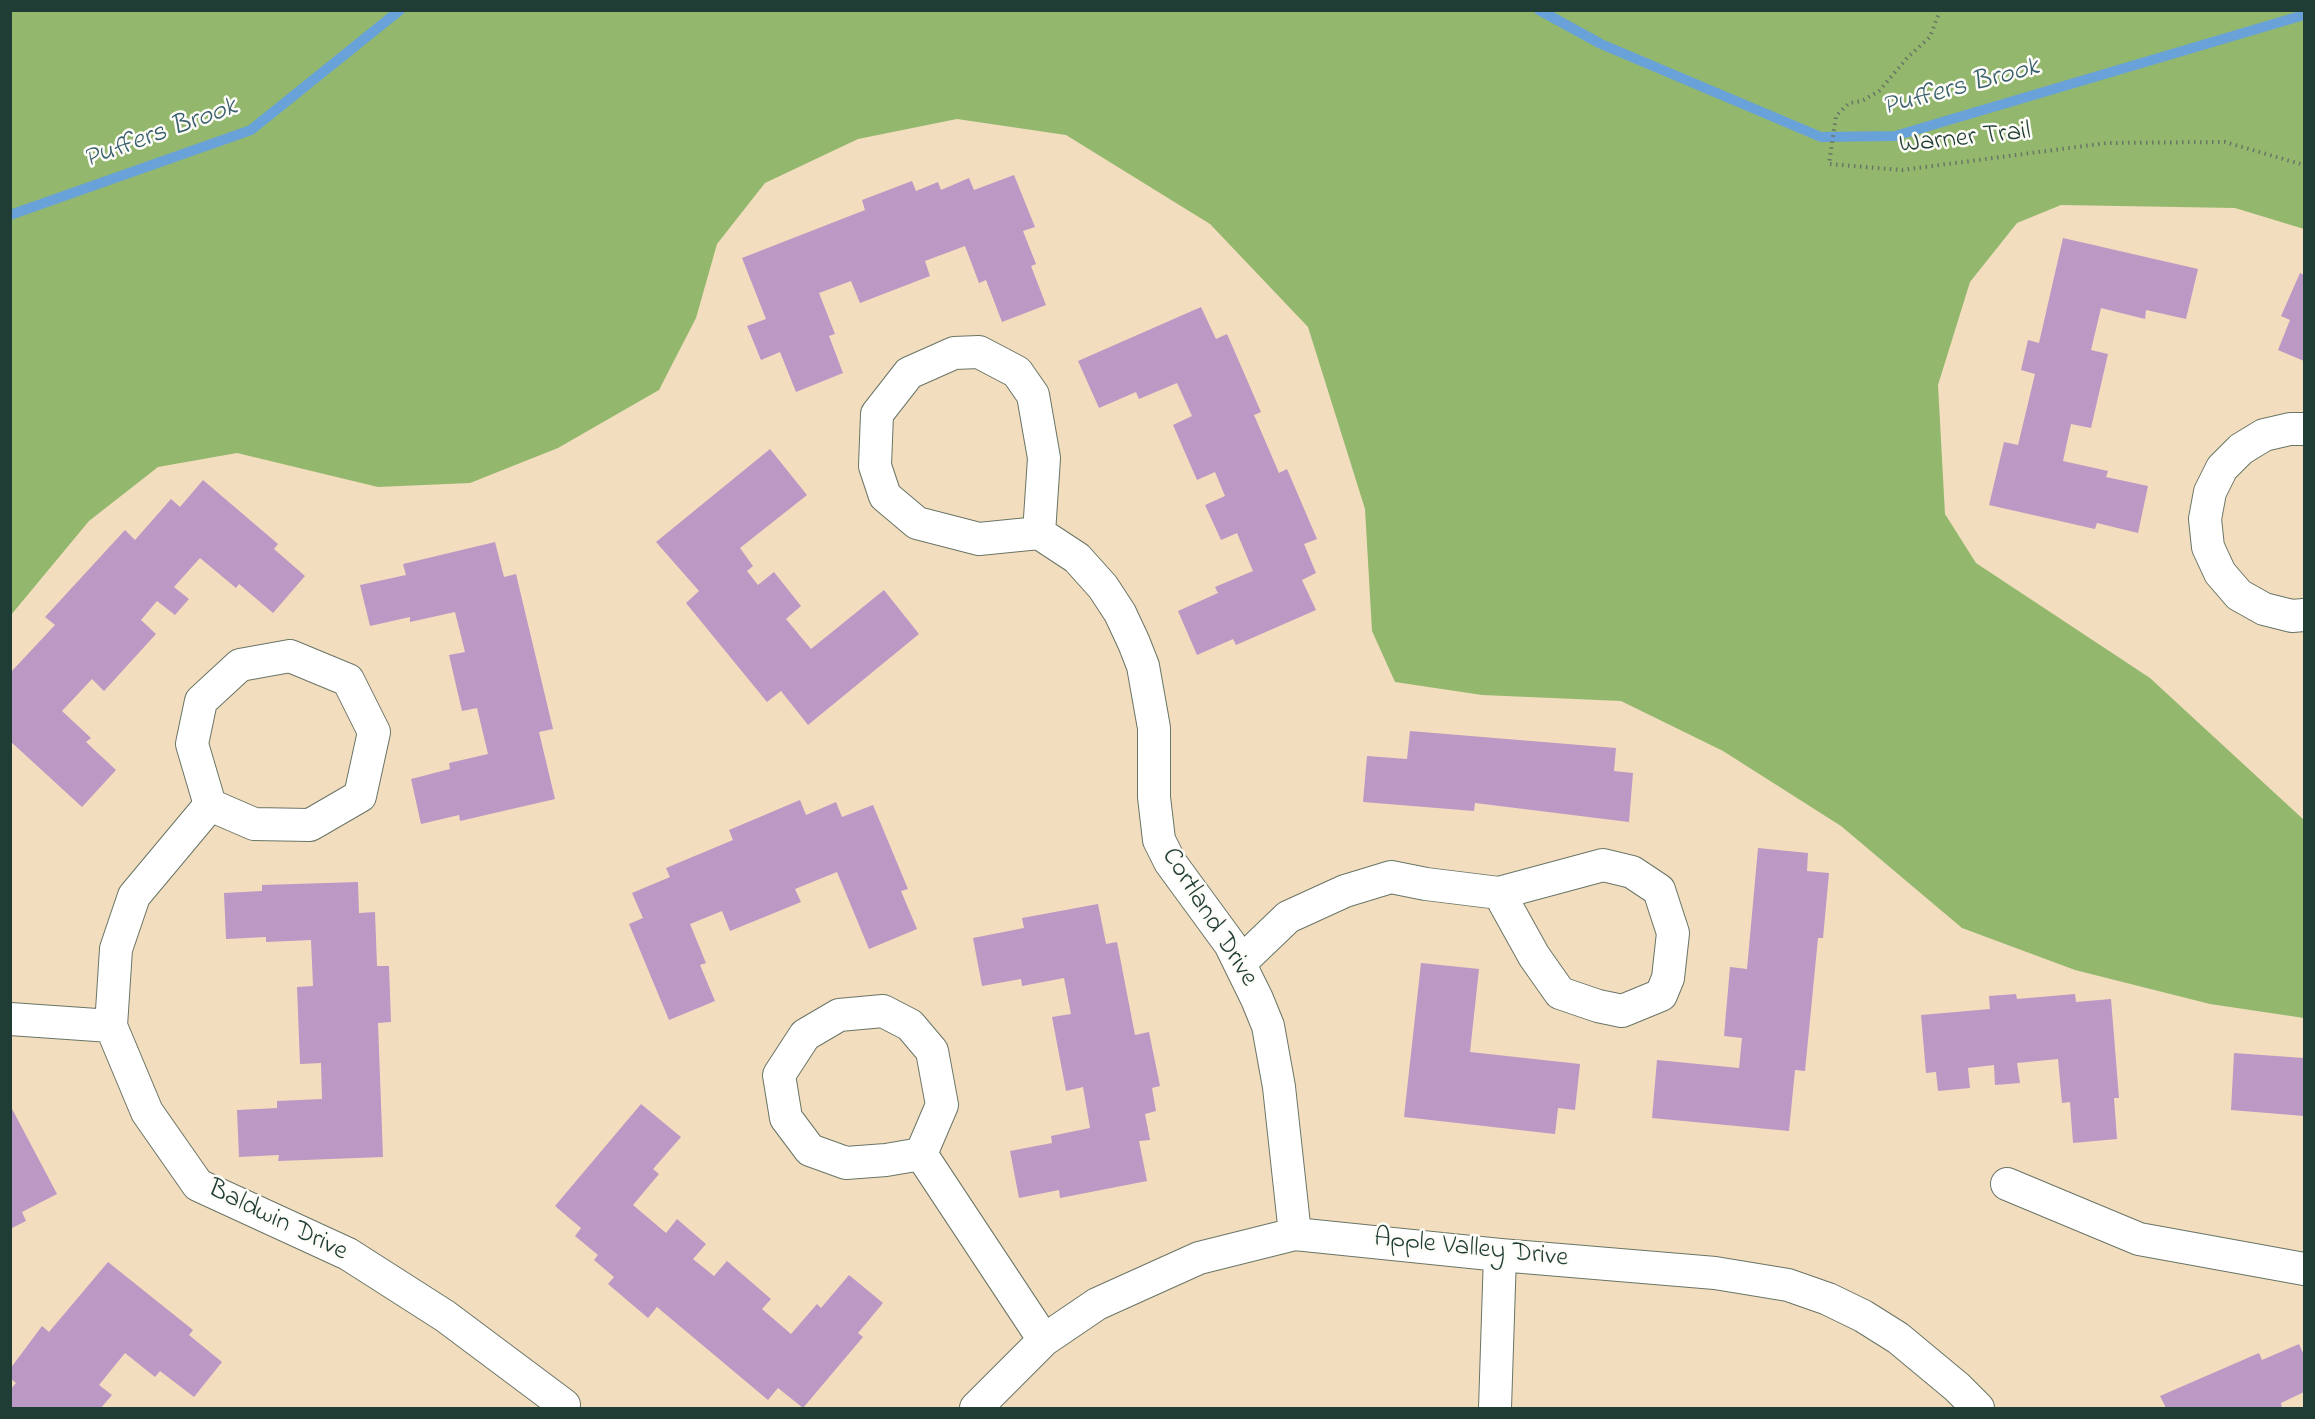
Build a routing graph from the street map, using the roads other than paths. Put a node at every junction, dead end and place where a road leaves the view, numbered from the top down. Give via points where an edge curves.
1 (2304, 429) edge
2 (1039, 533) junction
3 (2304, 615) edge
4 (210, 805) junction
5 (1499, 893) junction
6 (1240, 963) junction
7 (10, 1019) edge
8 (111, 1026) junction
9 (921, 1154) junction
10 (2007, 1184) dead end
11 (1295, 1234) junction
12 (1500, 1256) junction
13 (2304, 1269) edge
14 (1044, 1340) junction
15 (562, 1407) edge
16 (976, 1408) edge
17 (1496, 1408) edge
18 (1978, 1408) edge

1 - 3 street via 2264,435 2241,449 2222,468 2210,492 2205,519 2208,547 2220,573 2239,595 2264,609
2 - 2 street via 979,539 917,523 885,496 875,466 876,414 909,373 954,352 979,352 1017,372 1033,395 1044,458
2 - 6 street, Cortland Drive via 1077,558 1120,613 1143,666 1154,728 1154,797 1159,840
4 - 4 street via 192,744 201,701 240,665 290,656 348,680 374,732 360,796 310,825 254,824
4 - 8 street, Baldwin Drive via 134,896 116,950
5 - 5 street via 1560,993 1622,1011 1660,995 1668,978 1674,933 1659,890 1632,872 1603,865
5 - 6 street via 1391,877 1345,891 1288,917
6 - 11 street, Cortland Drive via 1268,1026
7 - 8 street
8 - 15 street, Baldwin Drive via 147,1112 198,1185 348,1254 445,1316
9 - 9 street via 846,1163 810,1150 786,1118 779,1076 805,1035 839,1015 883,1011 910,1025 932,1051 942,1105
9 - 14 street
10 - 13 street via 2139,1239
11 - 12 street, Apple Valley Drive
11 - 14 street, Apple Valley Drive via 1199,1258 1097,1304
12 - 17 street
12 - 18 street, Apple Valley Drive via 1715,1272 1788,1286 1828,1299 1898,1338
14 - 16 street, Apple Valley Drive

